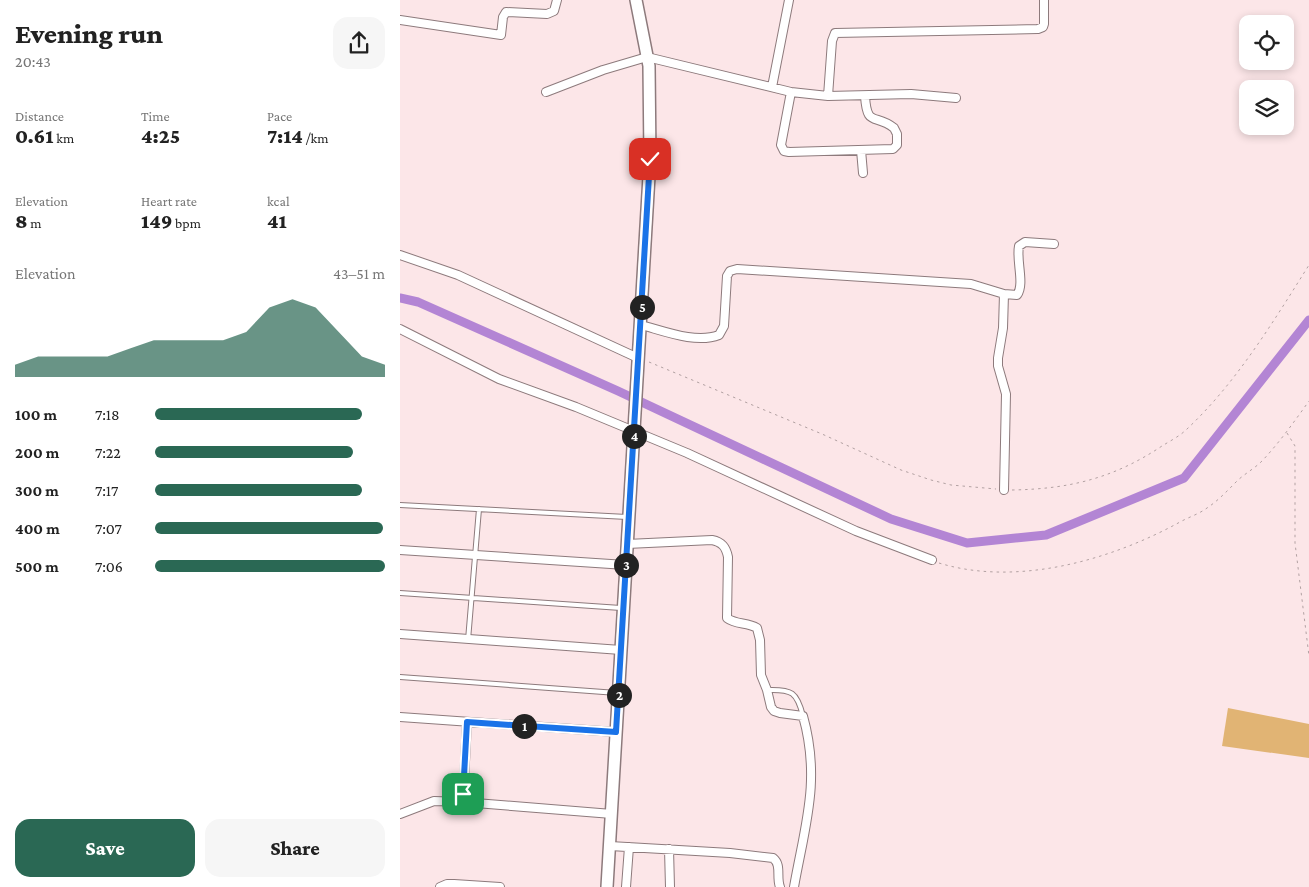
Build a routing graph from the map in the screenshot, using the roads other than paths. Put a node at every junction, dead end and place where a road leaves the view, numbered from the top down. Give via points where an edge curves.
1 (557, 0) edge
2 (636, 0) edge
3 (789, 0) edge
4 (1044, 0) edge
5 (400, 20) edge
6 (647, 57) junction
7 (772, 87) junction
8 (546, 92) dead end
9 (791, 92) junction
10 (828, 96) junction
11 (865, 96) junction
12 (956, 98) dead end
13 (861, 150) junction
14 (863, 173) dead end
15 (1054, 244) dead end
16 (400, 254) edge
17 (1004, 294) junction
18 (640, 325) junction
19 (400, 329) edge
20 (638, 358) junction
21 (634, 432) junction
22 (1004, 490) road end
23 (400, 505) edge
24 (479, 509) junction
25 (629, 518) junction
26 (627, 544) junction
27 (400, 550) edge
28 (474, 554) junction
29 (932, 560) road end
30 (626, 564) junction
31 (400, 593) edge
32 (472, 598) junction
33 (624, 608) junction
34 (400, 634) edge
35 (468, 640) junction
36 (621, 650) junction
37 (400, 678) edge
38 (767, 690) junction
39 (619, 693) junction
40 (803, 716) junction
41 (400, 717) edge
42 (467, 722) junction
43 (616, 732) junction
44 (463, 802) junction
45 (400, 814) edge
46 (612, 814) junction
47 (610, 846) junction
48 (629, 847) junction
49 (669, 849) junction
50 (440, 887) edge
51 (500, 887) edge
52 (607, 887) edge
53 (626, 887) edge
54 (670, 887) edge
55 (780, 887) edge
56 (794, 887) edge

1 - 5 street via 554,11 547,14 506,12 501,35
2 - 6 street
3 - 7 street
4 - 10 street via 1044,24 1038,29 835,33
6 - 7 street
6 - 8 street
6 - 18 street via 651,102 650,159
7 - 9 street
9 - 10 street
9 - 13 street via 781,142 784,151
10 - 11 street
11 - 12 street via 912,94
11 - 13 street via 870,118 894,128 897,145 893,149
13 - 14 street
15 - 17 street via 1024,242 1019,246 1017,258 1021,286 1017,295
16 - 20 street via 445,270
17 - 18 street via 971,284 737,269 727,276 724,326 719,335 694,337
17 - 22 street via 998,366 1006,394
18 - 20 street
19 - 21 street via 499,379
20 - 21 street
21 - 25 street
21 - 29 street
23 - 24 lane
24 - 25 lane
24 - 28 lane
25 - 26 street
26 - 30 street
26 - 38 street via 712,540 723,544 728,557 727,618 757,628 761,674
27 - 28 street
28 - 30 street
28 - 32 lane
30 - 33 street
31 - 32 lane
32 - 33 lane
32 - 35 lane
33 - 36 street
34 - 35 street
35 - 36 street
36 - 39 street
37 - 39 lane
38 - 40 lane via 780,689 794,694
38 - 40 street via 770,707 774,711
39 - 43 street
40 - 56 street via 810,746 812,781
41 - 42 street
42 - 43 street
42 - 44 street
43 - 46 street
44 - 45 street via 434,801
44 - 46 street
46 - 47 street
47 - 48 street
47 - 52 street
48 - 49 street
48 - 53 street
49 - 54 street
49 - 55 street via 773,858 778,865
50 - 51 street via 447,884

